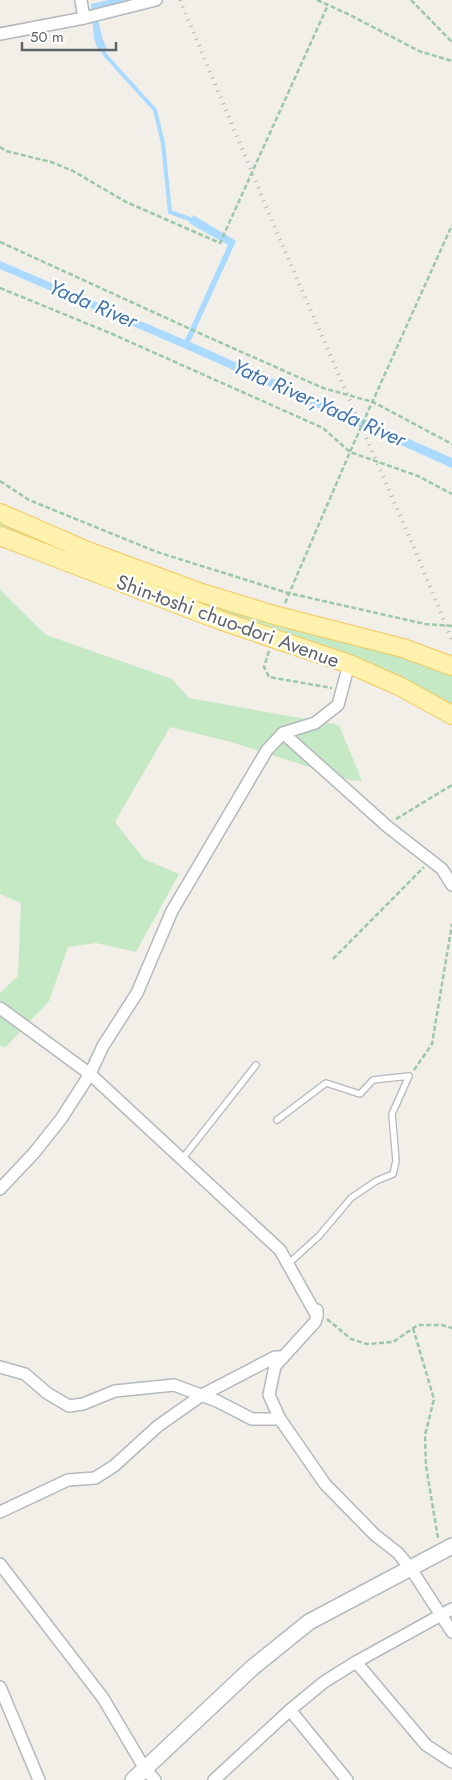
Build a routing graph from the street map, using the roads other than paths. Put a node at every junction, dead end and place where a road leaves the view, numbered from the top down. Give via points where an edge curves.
1 (81, 0) edge
2 (156, 0) edge
3 (84, 18) junction
4 (0, 34) edge
5 (0, 513) edge
6 (0, 536) edge
7 (349, 664) junction
8 (452, 666) edge
9 (452, 715) edge
10 (283, 734) junction
11 (452, 886) edge
12 (0, 1008) edge
13 (256, 1065) dead end
14 (90, 1074) junction
15 (277, 1120) dead end
16 (182, 1159) junction
17 (0, 1189) edge
18 (288, 1264) junction
19 (283, 1357) junction
20 (0, 1367) edge
21 (202, 1395) junction
22 (280, 1419) junction
23 (0, 1512) edge
24 (446, 1549) edge
25 (0, 1564) edge
26 (411, 1568) junction
27 (452, 1609) edge
28 (441, 1615) junction
29 (452, 1632) edge
30 (356, 1662) junction
31 (0, 1686) edge
32 (290, 1710) junction
33 (452, 1762) edge
34 (150, 1774) edge
35 (342, 1778) edge
36 (39, 1780) edge
37 (133, 1780) edge
38 (214, 1780) edge

1 - 3 street
2 - 3 street
3 - 4 street
5 - 8 main road, Shin-toshi chuo-dori Avenue via 90,552 198,592 403,648
6 - 7 main road, Shin-toshi chuo-dori Avenue via 219,620
7 - 9 main road, Shin-toshi chuo-dori Avenue
7 - 10 street via 338,705 315,723
10 - 11 street via 388,827 442,869
10 - 14 street via 267,750 172,910 137,993 103,1046
12 - 14 street
13 - 16 lane
14 - 16 street
14 - 17 street via 61,1119
15 - 18 lane via 326,1083 360,1094 373,1080 409,1076 392,1114 396,1161 393,1174 351,1198 319,1236
16 - 18 street via 280,1250
18 - 19 street via 317,1313 315,1322
19 - 21 street via 275,1357
19 - 22 street via 275,1366 269,1395
20 - 21 street via 25,1374 69,1406 115,1391 174,1385
21 - 22 street via 252,1418
21 - 23 street via 95,1478 68,1480
22 - 26 street via 325,1484
24 - 26 street
25 - 34 street via 103,1698
26 - 28 street
26 - 34 street via 310,1622 289,1637 252,1668
27 - 28 street
28 - 29 street
28 - 30 street
30 - 32 street via 324,1682
30 - 33 street via 426,1745
31 - 36 street
32 - 35 street
32 - 38 street
34 - 37 street

